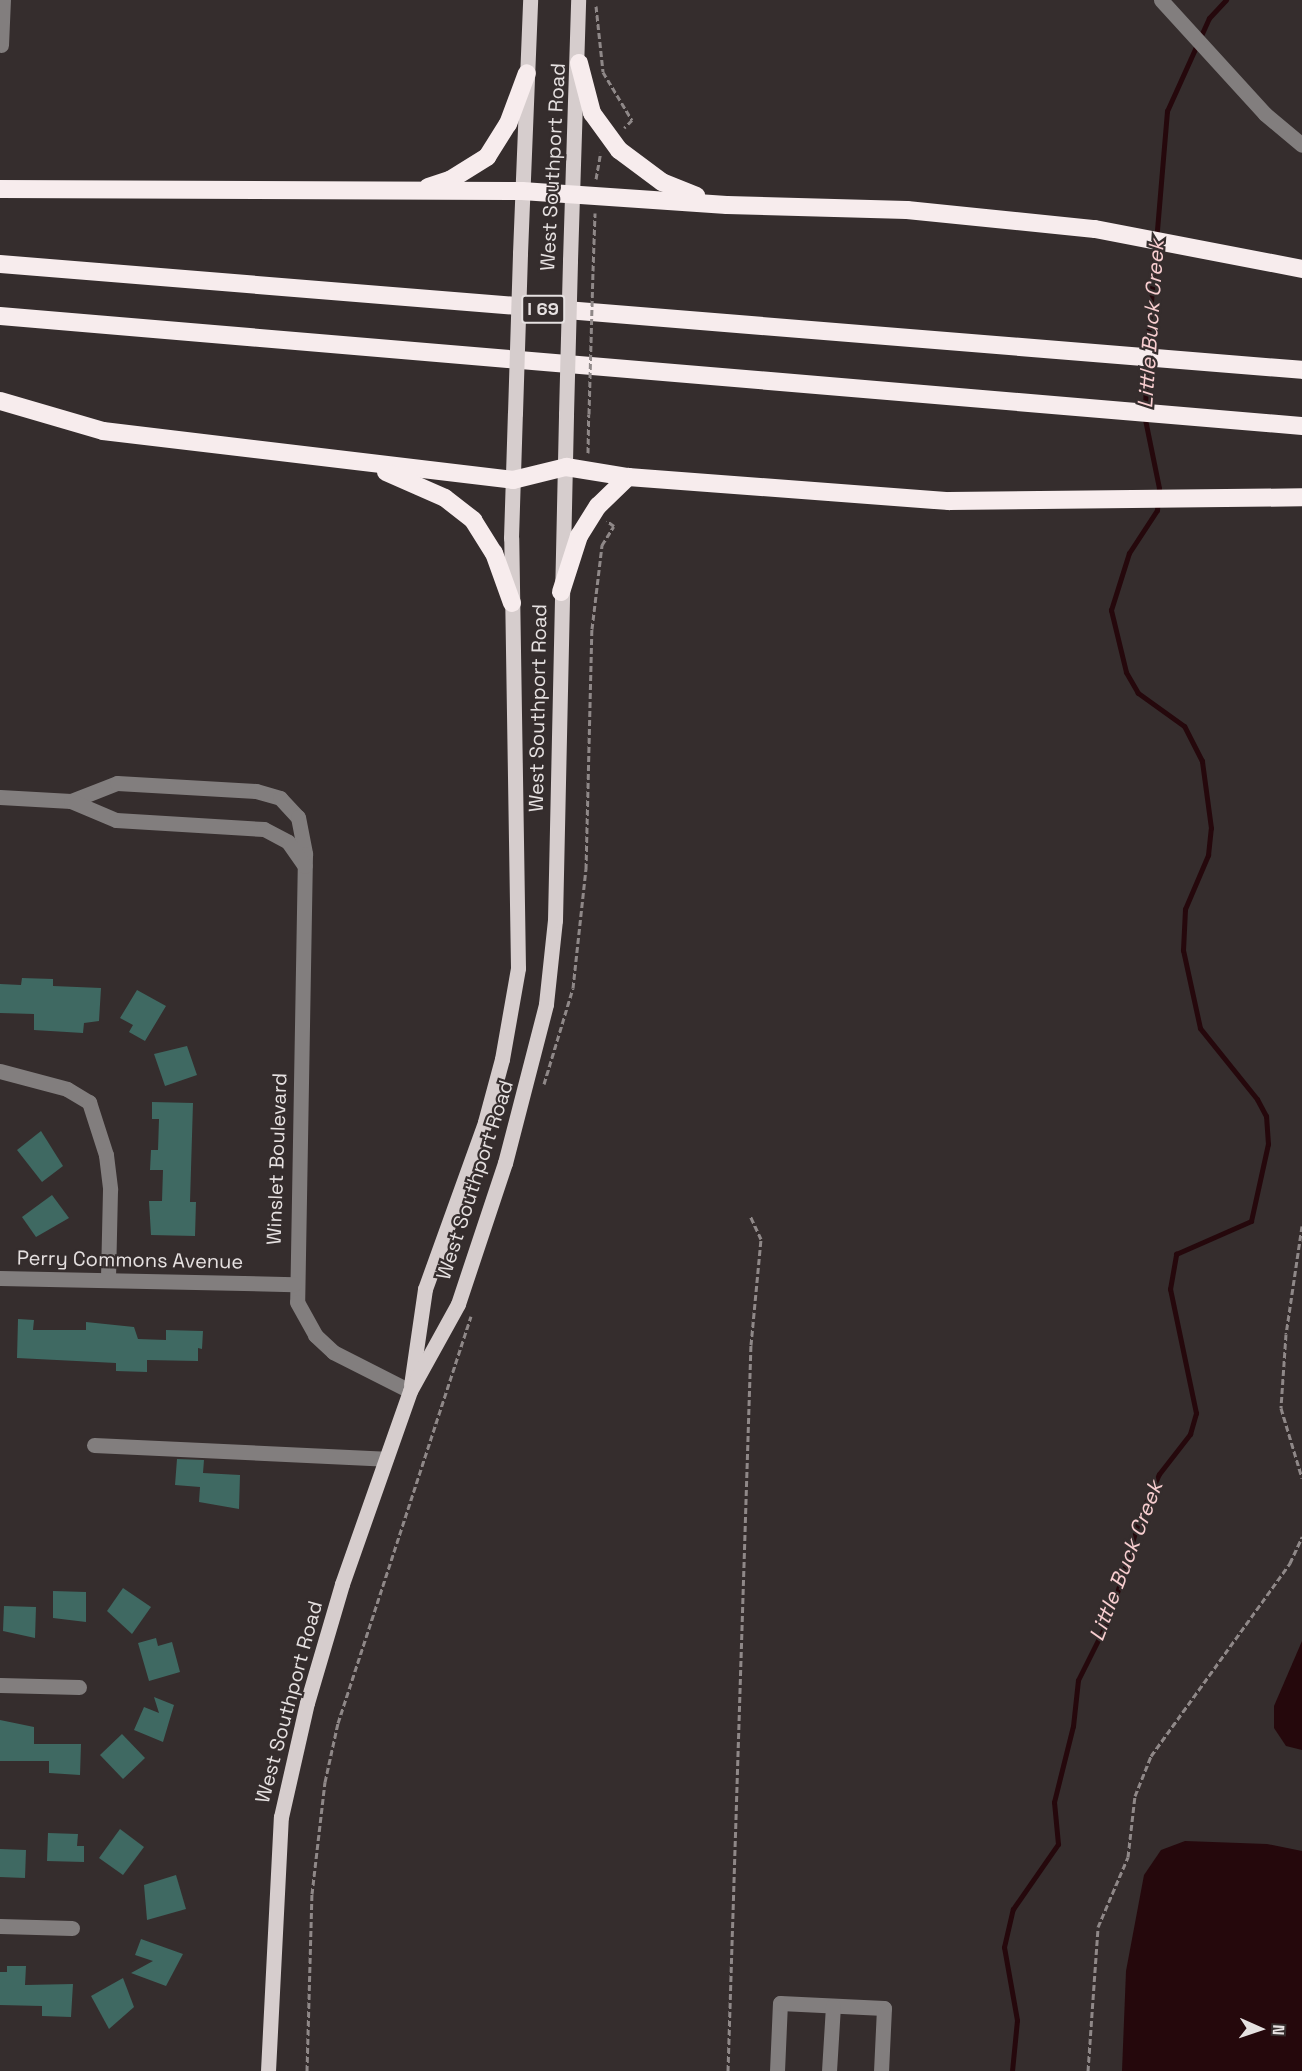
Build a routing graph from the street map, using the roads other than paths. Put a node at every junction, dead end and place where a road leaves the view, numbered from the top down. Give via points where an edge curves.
1 (3, 0) edge
2 (530, 0) edge
3 (578, 0) edge
4 (1161, 0) edge
5 (1, 45) edge
6 (579, 63) junction
7 (527, 73) junction
8 (1302, 145) edge
9 (0, 189) edge
10 (522, 191) junction
11 (398, 192) junction
12 (574, 193) junction
13 (727, 205) junction
14 (0, 264) edge
15 (1302, 269) edge
16 (0, 316) edge
17 (1302, 370) edge
18 (0, 401) edge
19 (1302, 426) edge
20 (353, 461) junction
21 (566, 466) junction
22 (628, 477) junction
23 (513, 480) junction
24 (1302, 497) edge
25 (561, 592) junction
26 (512, 603) junction
27 (0, 797) edge
28 (71, 801) junction
29 (305, 868) junction
30 (0, 1071) edge
31 (0, 1278) edge
32 (108, 1279) junction
33 (294, 1284) junction
34 (410, 1391) junction
35 (94, 1445) dead end
36 (386, 1459) junction
37 (0, 1685) edge
38 (79, 1687) dead end
39 (0, 1926) edge
40 (72, 1928) dead end
41 (833, 2006) junction
42 (268, 2071) edge
43 (777, 2071) edge
44 (829, 2071) edge
45 (881, 2071) edge

1 - 5 street
2 - 7 main road, West Southport Road
3 - 6 main road, West Southport Road
4 - 8 street via 1265,114
6 - 12 main road, West Southport Road
6 - 13 highway via 592,113 619,150 662,182
7 - 10 main road, West Southport Road
7 - 11 highway via 508,124 487,157 450,180
9 - 11 highway
10 - 11 highway
10 - 12 highway
10 - 23 main road, West Southport Road, bridge
12 - 13 highway
12 - 21 main road, West Southport Road, bridge
13 - 15 highway via 907,210 1095,229
14 - 17 highway, I 69
16 - 19 highway
18 - 20 highway via 103,431
20 - 23 highway
20 - 26 highway via 425,487 473,520 494,554
21 - 22 highway
21 - 23 highway
21 - 25 main road, West Southport Road
22 - 24 highway via 950,501
22 - 25 highway via 598,506 579,536
23 - 26 main road, West Southport Road
25 - 34 main road, West Southport Road via 555,920 546,1004 505,1163 458,1304
26 - 34 main road, West Southport Road via 520,878 518,968 504,1049 485,1122 425,1289
27 - 28 street, Winslet Boulevard
28 - 29 street, Winslet Boulevard via 116,820 264,829 288,842
28 - 29 street, Winslet Boulevard via 117,783 268,793 298,817
29 - 33 street, Winslet Boulevard
30 - 32 street via 67,1089 89,1102 106,1155 110,1190
31 - 32 street, Perry Commons Avenue
32 - 33 street, Perry Commons Avenue
33 - 34 street, Winslet Boulevard via 304,1318 333,1352
34 - 36 main road, West Southport Road
35 - 36 street
36 - 42 main road, West Southport Road via 322,1649 280,1817
37 - 38 street
39 - 40 street
41 - 43 street via 780,2003
41 - 44 street
41 - 45 street via 884,2008

